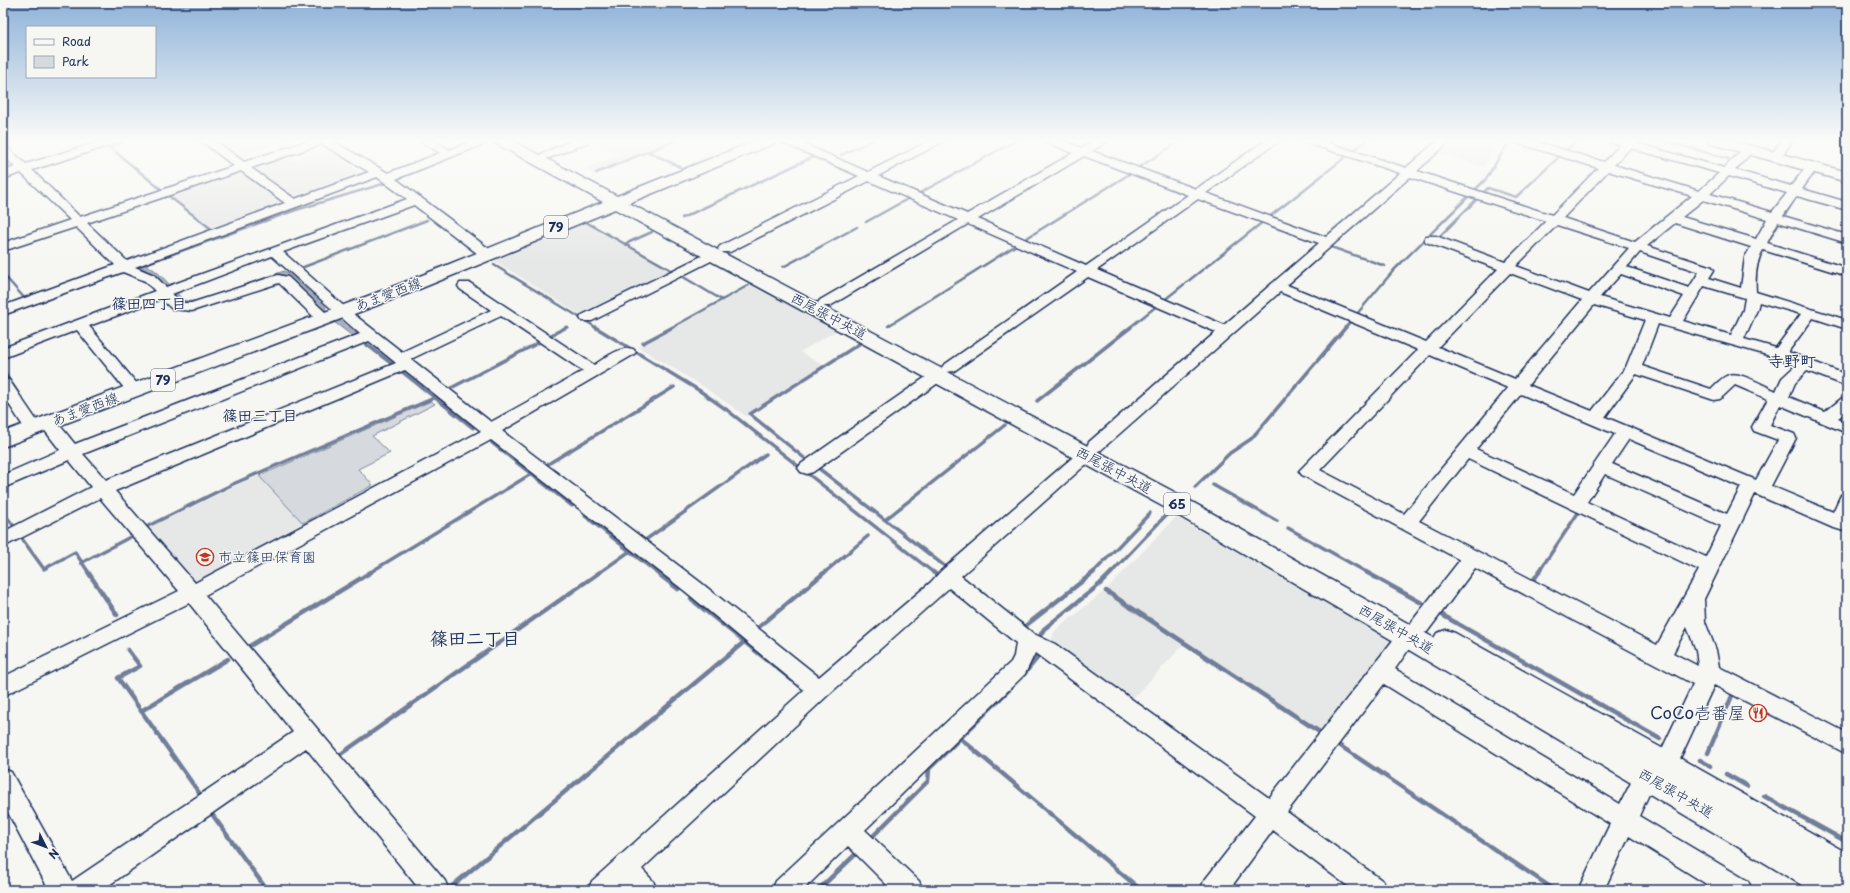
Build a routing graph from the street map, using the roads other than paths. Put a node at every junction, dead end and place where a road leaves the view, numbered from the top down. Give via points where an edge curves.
1 (36, 182) edge
2 (197, 182) edge
3 (264, 182) edge
4 (365, 182) edge
5 (391, 182) edge
6 (584, 182) edge
7 (589, 182) edge
8 (660, 182) edge
9 (663, 182) edge
10 (857, 182) edge
11 (881, 182) edge
12 (1032, 182) edge
13 (1164, 182) edge
14 (1215, 182) edge
15 (1397, 182) edge
16 (1438, 182) edge
17 (1591, 182) edge
18 (1657, 182) edge
19 (1717, 182) edge
20 (1759, 182) edge
21 (1801, 182) edge
22 (1794, 191) junction
23 (1197, 194) junction
24 (1701, 195) junction
25 (619, 199) junction
26 (416, 200) junction
27 (294, 204) junction
28 (1847, 206) edge
29 (1775, 217) junction
30 (1673, 218) junction
31 (968, 219) junction
32 (1554, 219) junction
33 (78, 222) junction
34 (1431, 239) dead end
35 (1847, 239) edge
36 (1328, 242) junction
37 (1759, 244) junction
38 (3, 247) edge
39 (1637, 247) junction
40 (274, 251) junction
41 (483, 251) junction
42 (719, 252) junction
43 (1508, 267) junction
44 (1618, 268) junction
45 (127, 269) junction
46 (1087, 271) junction
47 (1847, 272) edge
48 (1700, 280) junction
49 (465, 286) dead end
50 (1277, 286) junction
51 (168, 291) junction
52 (1692, 294) junction
53 (1751, 295) junction
54 (1592, 298) junction
55 (825, 303) junction
56 (502, 310) junction
57 (3, 311) edge
58 (1810, 312) junction
59 (329, 314) junction
60 (587, 318) dead end
61 (1654, 318) junction
62 (1845, 321) edge
63 (1675, 322) junction
64 (80, 324) junction
65 (1226, 331) junction
66 (370, 334) junction
67 (1736, 340) junction
68 (1428, 348) junction
69 (628, 352) dead end
70 (3, 354) edge
71 (1779, 354) junction
72 (403, 362) junction
73 (1805, 364) junction
74 (1633, 368) junction
75 (593, 371) junction
76 (944, 372) junction
77 (1847, 382) edge
78 (3, 383) edge
79 (130, 385) junction
80 (1518, 386) junction
81 (1779, 398) junction
82 (1847, 403) edge
83 (1595, 419) junction
84 (1826, 419) junction
85 (38, 422) junction
86 (1847, 428) edge
87 (491, 431) junction
88 (3, 432) edge
89 (1625, 432) junction
90 (3, 440) edge
91 (1090, 450) junction
92 (1465, 451) junction
93 (70, 452) junction
94 (1602, 466) junction
95 (807, 468) dead end
96 (3, 482) edge
97 (1756, 487) junction
98 (102, 489) junction
99 (1847, 499) edge
100 (1577, 503) junction
101 (1407, 522) junction
102 (1731, 523) junction
103 (1843, 524) edge
104 (3, 540) edge
105 (1472, 558) junction
106 (1710, 567) junction
107 (948, 576) junction
108 (192, 593) junction
109 (1694, 599) junction
110 (1414, 631) junction
111 (1027, 640) junction
112 (1661, 657) junction
113 (1381, 671) junction
114 (1707, 676) junction
115 (3, 687) edge
116 (819, 690) junction
117 (307, 735) junction
118 (1847, 744) edge
119 (1657, 774) junction
120 (6, 793) edge
121 (1272, 814) junction
122 (1625, 820) junction
123 (849, 830) junction
124 (625, 868) junction
125 (1847, 871) edge
126 (63, 890) edge
127 (80, 890) edge
128 (436, 890) edge
129 (601, 890) edge
130 (644, 890) edge
131 (785, 890) edge
132 (910, 890) edge
133 (1213, 890) edge
134 (1374, 890) edge
135 (1591, 890) edge
136 (1739, 890) edge
137 (1842, 890) edge

1 - 33 street
2 - 33 street
3 - 27 street
4 - 27 street
5 - 26 street
6 - 25 main road, 西尾張中央道 / 65
7 - 25 main road, 西尾張中央道 / 65
8 - 25 main road, あま愛西線 / 79
9 - 25 main road, あま愛西線 / 79
10 - 42 street
11 - 31 street
12 - 31 street
13 - 23 street
14 - 23 street
15 - 36 street
16 - 32 street
17 - 32 street
18 - 24 street
19 - 24 street
20 - 22 street
21 - 22 street
22 - 28 street
22 - 29 street
23 - 36 street
23 - 46 street
24 - 29 street
24 - 30 street
25 - 41 main road, あま愛西線 / 79
25 - 42 main road, 西尾張中央道 / 65
25 - 59 main road, あま愛西線 / 79
26 - 40 street
26 - 41 street
27 - 45 street
29 - 35 street
29 - 37 street
30 - 37 street
30 - 39 street
31 - 46 street
31 - 55 street
32 - 39 street
32 - 43 street
33 - 38 street
33 - 45 street
34 - 43 street
36 - 50 street
37 - 47 street
37 - 53 street via 1750,264 1748,281
39 - 44 street
39 - 48 street via 1707,270
40 - 51 street
40 - 59 street
41 - 59 main road, あま愛西線 / 79
42 - 55 main road, 西尾張中央道 / 65
42 - 60 street
42 - 76 main road, 西尾張中央道 / 65
43 - 54 street
43 - 68 street
44 - 52 street
44 - 54 street
45 - 51 street via 145,275
45 - 57 street
46 - 65 street
46 - 76 street
48 - 52 street
48 - 53 street
49 - 56 street
50 - 65 street
50 - 68 street
51 - 59 street via 174,305 181,308 192,307 278,279 283,280
51 - 64 street
52 - 63 street
53 - 58 street
53 - 67 street via 1750,310
54 - 61 street
54 - 80 street
55 - 76 main road, 西尾張中央道 / 65
56 - 72 street
56 - 75 street
58 - 62 street
58 - 71 street
59 - 66 street
59 - 79 main road, あま愛西線 / 79
59 - 85 main road, あま愛西線 / 79
61 - 63 street
61 - 74 street
63 - 67 street
64 - 70 street
64 - 79 street
65 - 91 street
66 - 72 street
66 - 93 street
67 - 71 street
68 - 80 street
68 - 101 street via 1308,471
69 - 75 street
71 - 73 street
72 - 87 street
72 - 98 street
73 - 77 street
73 - 81 street via 1788,381
74 - 81 street via 1714,395 1732,379
74 - 83 street
75 - 87 street
76 - 91 main road, 西尾張中央道 / 65
76 - 95 street
78 - 85 street
79 - 85 main road, あま愛西線 / 79
80 - 83 street
80 - 92 street
81 - 84 street
81 - 97 street via 1769,409 1760,427 1788,438
82 - 84 street
83 - 89 street
84 - 86 street
85 - 88 main road, あま愛西線 / 79
85 - 90 main road, あま愛西線 / 79
85 - 93 street
87 - 108 street
87 - 116 street via 693,587
89 - 94 street
89 - 97 street
91 - 107 street
91 - 110 main road, 西尾張中央道 / 65 via 1170,500
92 - 100 street
92 - 101 street
93 - 96 street
93 - 98 street
94 - 100 street
94 - 102 street
97 - 102 street
97 - 103 street
98 - 104 street
98 - 108 street
99 - 103 street
100 - 106 street
101 - 105 street
102 - 106 street
105 - 110 street
105 - 112 street
106 - 109 street
107 - 111 street
107 - 116 street
108 - 115 street
108 - 117 street
109 - 112 street
109 - 114 street via 1696,622 1706,650
110 - 113 street
110 - 119 main road, 西尾張中央道 / 65
111 - 121 street via 1048,650
111 - 123 street via 1024,658 1018,668
112 - 114 street
113 - 121 street
113 - 122 street
114 - 118 street
114 - 119 street
116 - 124 street
117 - 127 street
117 - 128 street
119 - 122 street
119 - 125 main road, 西尾張中央道 / 65
119 - 137 main road, 西尾張中央道 / 65
120 - 126 street
121 - 133 street
121 - 134 street
122 - 135 street
122 - 136 street
123 - 131 street
123 - 132 street
124 - 129 street
124 - 130 street

